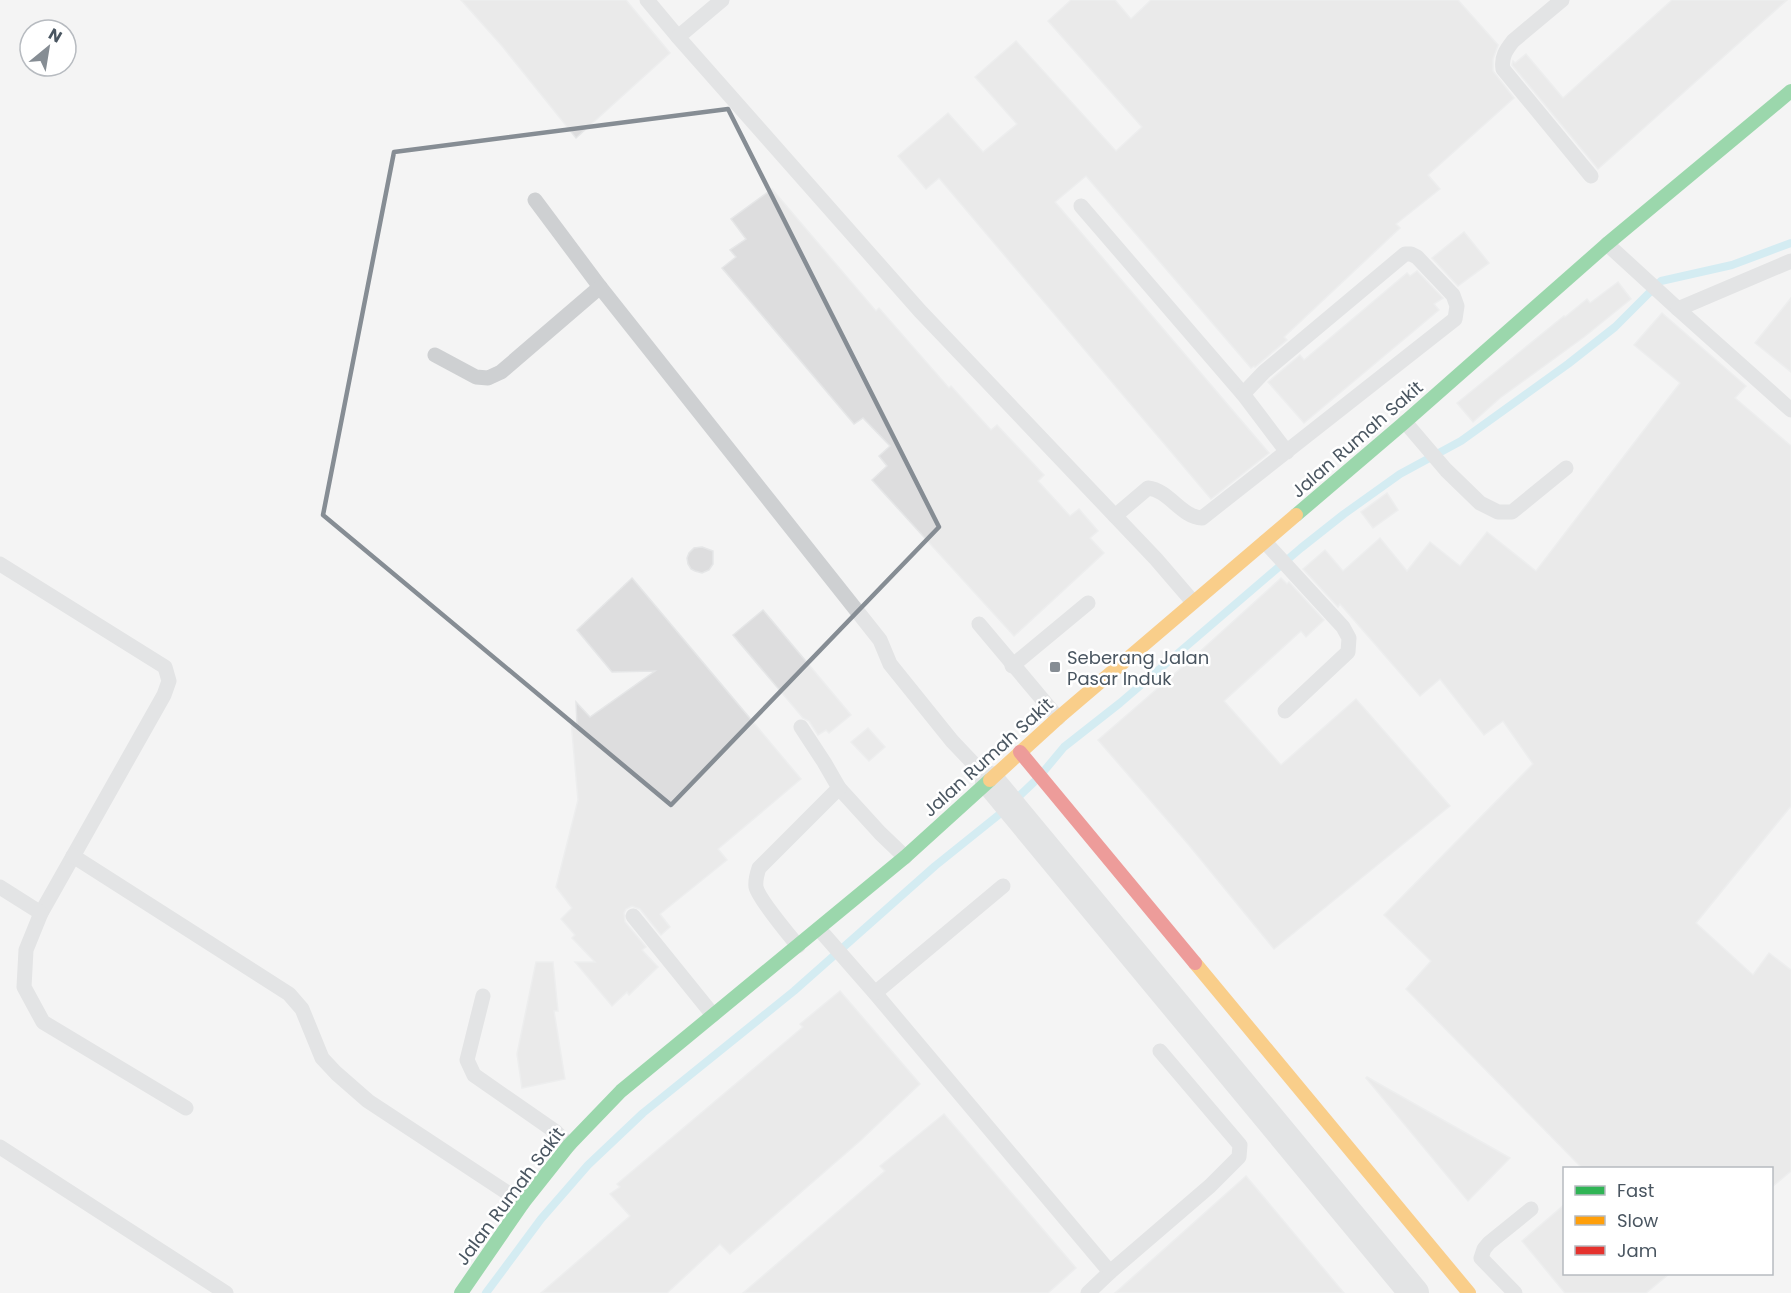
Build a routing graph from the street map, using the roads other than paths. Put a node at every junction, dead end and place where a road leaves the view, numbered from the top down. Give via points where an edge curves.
1 (648, 0) edge
2 (722, 0) edge
3 (1562, 0) edge
4 (678, 37) junction
5 (1791, 91) edge
6 (1591, 176) dead end
7 (535, 200) dead end
8 (1081, 206) dead end
9 (1607, 244) junction
10 (1791, 261) edge
11 (600, 287) junction
12 (1678, 309) junction
13 (435, 355) dead end
14 (1243, 394) junction
15 (1791, 410) edge
16 (1405, 422) junction
17 (1287, 452) junction
18 (1566, 468) dead end
19 (1115, 516) junction
20 (1265, 542) junction
21 (0, 564) edge
22 (1193, 602) junction
23 (1088, 603) dead end
24 (979, 624) dead end
25 (1012, 666) junction
26 (1285, 711) dead end
27 (1058, 718) junction
28 (801, 727) dead end
29 (1020, 752) junction
30 (839, 788) junction
31 (1004, 798) junction
32 (73, 856) junction
33 (905, 857) junction
34 (1003, 886) dead end
35 (0, 887) edge
36 (41, 913) junction
37 (633, 916) dead end
38 (819, 929) junction
39 (798, 946) junction
40 (875, 993) junction
41 (483, 996) dead end
42 (713, 1015) junction
43 (1160, 1051) dead end
44 (186, 1108) dead end
45 (569, 1144) junction
46 (0, 1147) edge
47 (523, 1203) junction
48 (1531, 1209) dead end
49 (1110, 1272) junction
50 (226, 1293) edge
51 (461, 1293) edge
52 (1088, 1293) edge
53 (1414, 1293) edge
54 (1469, 1293) edge
55 (1515, 1293) edge

1 - 4 lane
2 - 4 lane
3 - 6 lane via 1513,41 1502,62 1503,69
4 - 19 lane via 920,311
5 - 9 main road, Jalan Rumah Sakit
7 - 11 lane
8 - 14 lane
9 - 12 lane
9 - 16 main road, Jalan Rumah Sakit
10 - 12 lane
11 - 13 lane via 501,372 488,378 476,377
11 - 31 lane via 880,640 890,664
12 - 15 lane
14 - 17 lane
14 - 17 lane via 1405,254 1417,257 1453,295 1457,306 1455,319
16 - 18 lane via 1480,504 1498,512 1512,512
16 - 20 main road, Jalan Rumah Sakit
17 - 19 lane via 1202,518 1191,515 1160,491 1148,488
19 - 22 lane
20 - 22 main road, Jalan Rumah Sakit
20 - 26 lane via 1349,638 1348,652
21 - 32 lane via 165,666 169,681 165,695
22 - 27 main road, Jalan Rumah Sakit
23 - 25 lane
24 - 25 lane
25 - 27 lane
27 - 29 main road, Jalan Rumah Sakit
28 - 30 lane
29 - 31 main road, Jalan Rumah Sakit
29 - 54 main road
30 - 33 lane
30 - 39 lane via 759,868 756,878 756,889
31 - 33 main road, Jalan Rumah Sakit
31 - 53 street
32 - 36 lane
32 - 47 lane via 289,994 302,1010 322,1058 336,1073 368,1101
33 - 38 main road, Jalan Rumah Sakit
34 - 40 lane
35 - 36 lane
36 - 44 lane via 26,950 24,987 43,1022
37 - 42 lane
38 - 39 main road, Jalan Rumah Sakit
38 - 40 lane
39 - 42 main road, Jalan Rumah Sakit
40 - 49 lane
41 - 45 lane via 466,1060 474,1074
42 - 45 main road, Jalan Rumah Sakit via 621,1091
43 - 49 lane via 1240,1145 1239,1157
45 - 47 main road, Jalan Rumah Sakit
46 - 50 lane
47 - 51 main road, Jalan Rumah Sakit
48 - 55 lane via 1489,1243 1481,1258
49 - 52 lane

